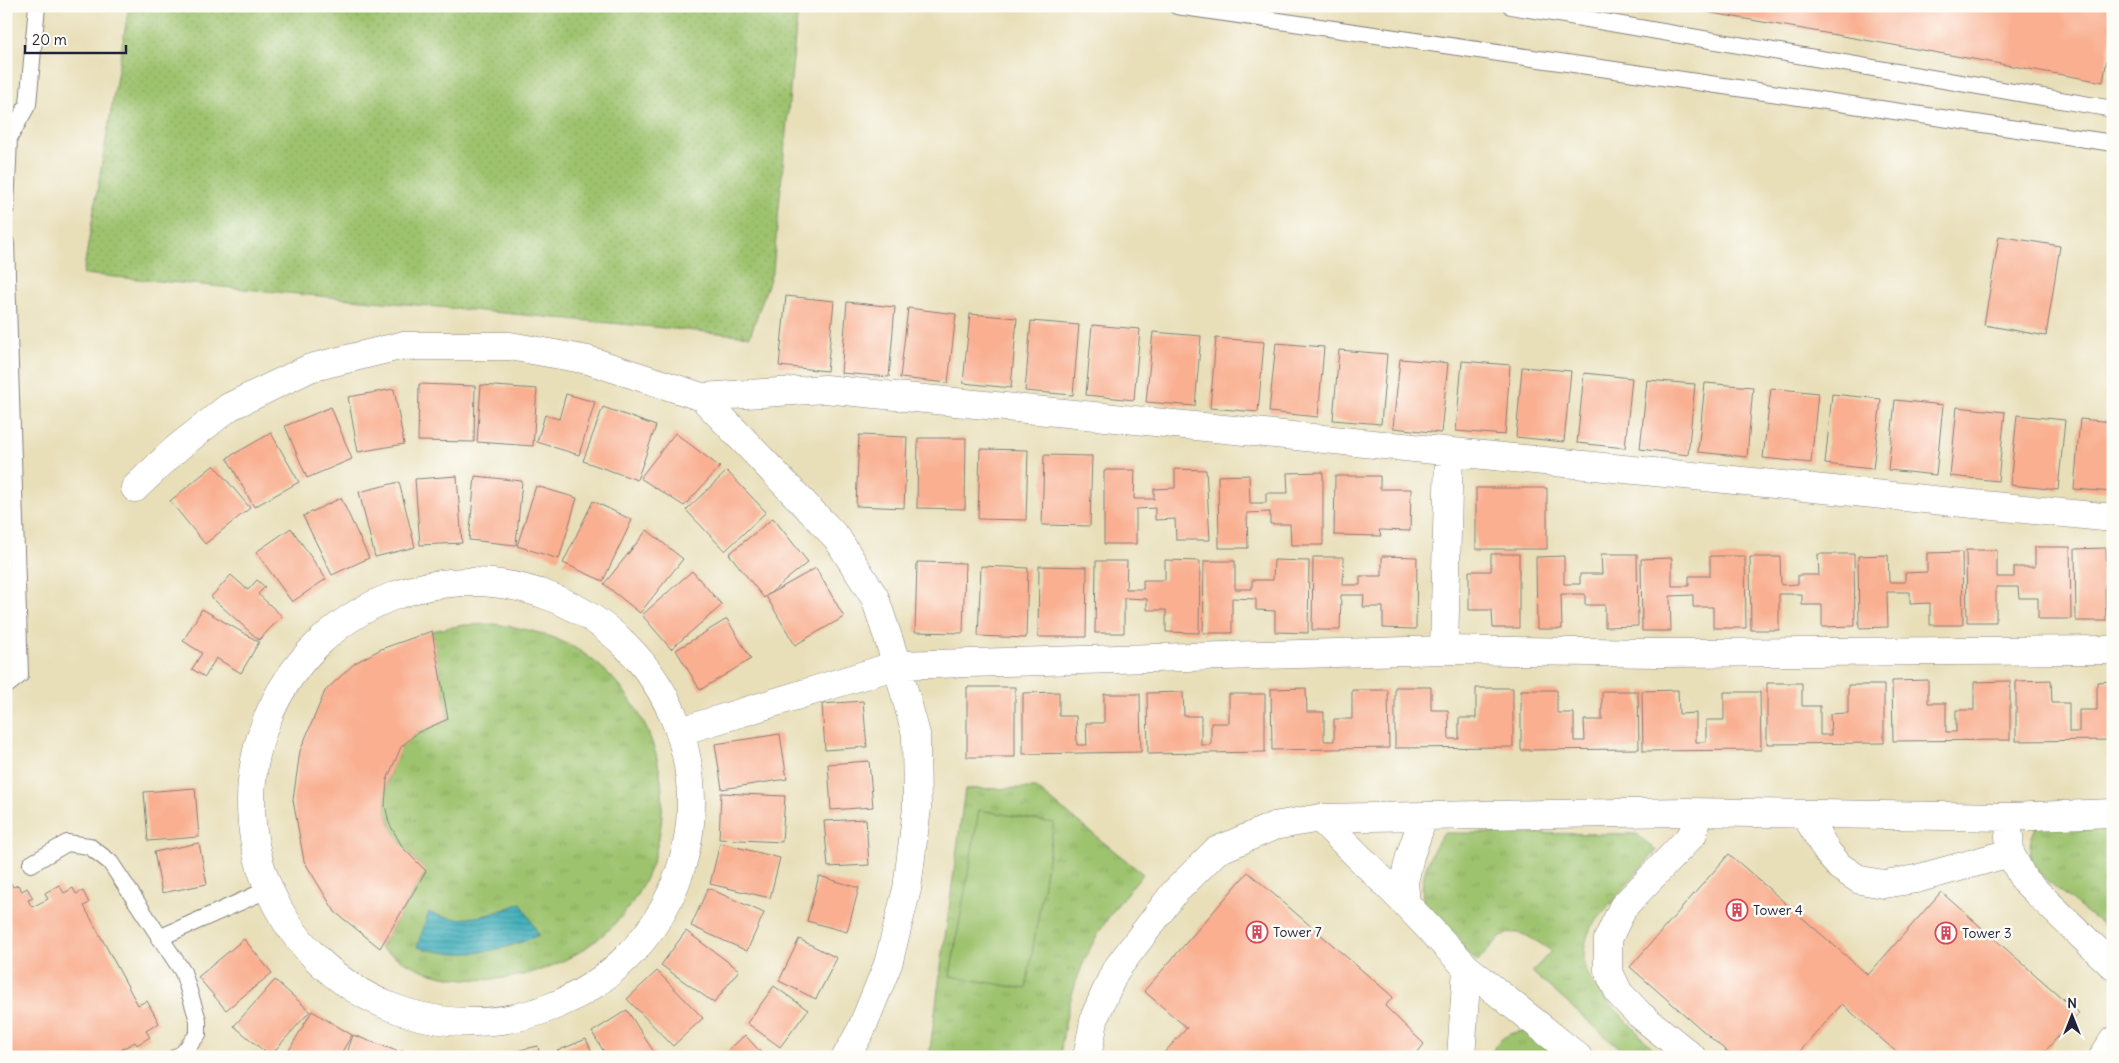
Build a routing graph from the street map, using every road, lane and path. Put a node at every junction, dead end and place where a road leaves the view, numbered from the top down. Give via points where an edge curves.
1 (37, 6) edge
2 (1177, 6) edge
3 (1510, 6) edge
4 (2113, 109) edge
5 (8, 138) edge
6 (2113, 143) edge
7 (6, 208) edge
8 (6, 243) edge
9 (702, 397) junction
10 (1449, 452) junction
11 (136, 488) dead end
12 (2113, 518) edge
13 (1444, 650) junction
14 (2113, 650) edge
15 (897, 665) junction
16 (6, 686) edge
17 (681, 730) junction
18 (1697, 813) junction
19 (2113, 813) edge
20 (1805, 814) junction
21 (1424, 816) junction
22 (2008, 817) junction
23 (1320, 818) junction
24 (2010, 853) junction
25 (32, 864) dead end
26 (267, 890) junction
27 (1406, 904) junction
28 (159, 938) junction
29 (2113, 966) edge
30 (1467, 968) junction
31 (2113, 1041) edge
32 (176, 1057) edge
33 (846, 1057) edge
34 (1087, 1057) edge
35 (1461, 1057) edge
36 (1578, 1057) edge
37 (1692, 1057) edge
38 (2103, 1057) edge

1 - 5 lane via 28,104
2 - 6 lane
3 - 4 lane
5 - 7 lane
8 - 16 lane via 20,675
9 - 10 street via 825,389
9 - 11 street via 588,360 520,348 400,346 310,368 229,407 176,449
9 - 15 street via 838,538 875,598
10 - 12 street
10 - 13 street
13 - 14 street via 1659,653
13 - 15 street
15 - 17 street
15 - 33 street via 916,734 917,808 908,880 888,964 861,1030
17 - 26 street via 693,797 684,864 664,908 656,925 610,975 551,1008 485,1023 418,1017 355,991 303,948
17 - 26 street via 648,668 596,620 531,589 460,581 390,596 328,632 282,685 254,751 249,821
18 - 20 street
18 - 21 street
18 - 37 street via 1693,834 1623,907 1608,939 1608,970 1619,992 1639,1014
19 - 22 street
20 - 22 street
20 - 24 street via 1828,853 1840,867 1860,880 1884,884 1900,882
21 - 23 street
21 - 27 street via 1404,882
22 - 24 street
23 - 27 street
23 - 34 street via 1274,826 1216,851 1174,893 1115,971 1095,1016
24 - 29 street via 2024,880
25 - 28 lane via 67,843 89,846 110,862
26 - 28 lane
27 - 30 street
28 - 32 lane via 183,972 198,1020 198,1034
30 - 35 street
30 - 36 street
31 - 38 street

